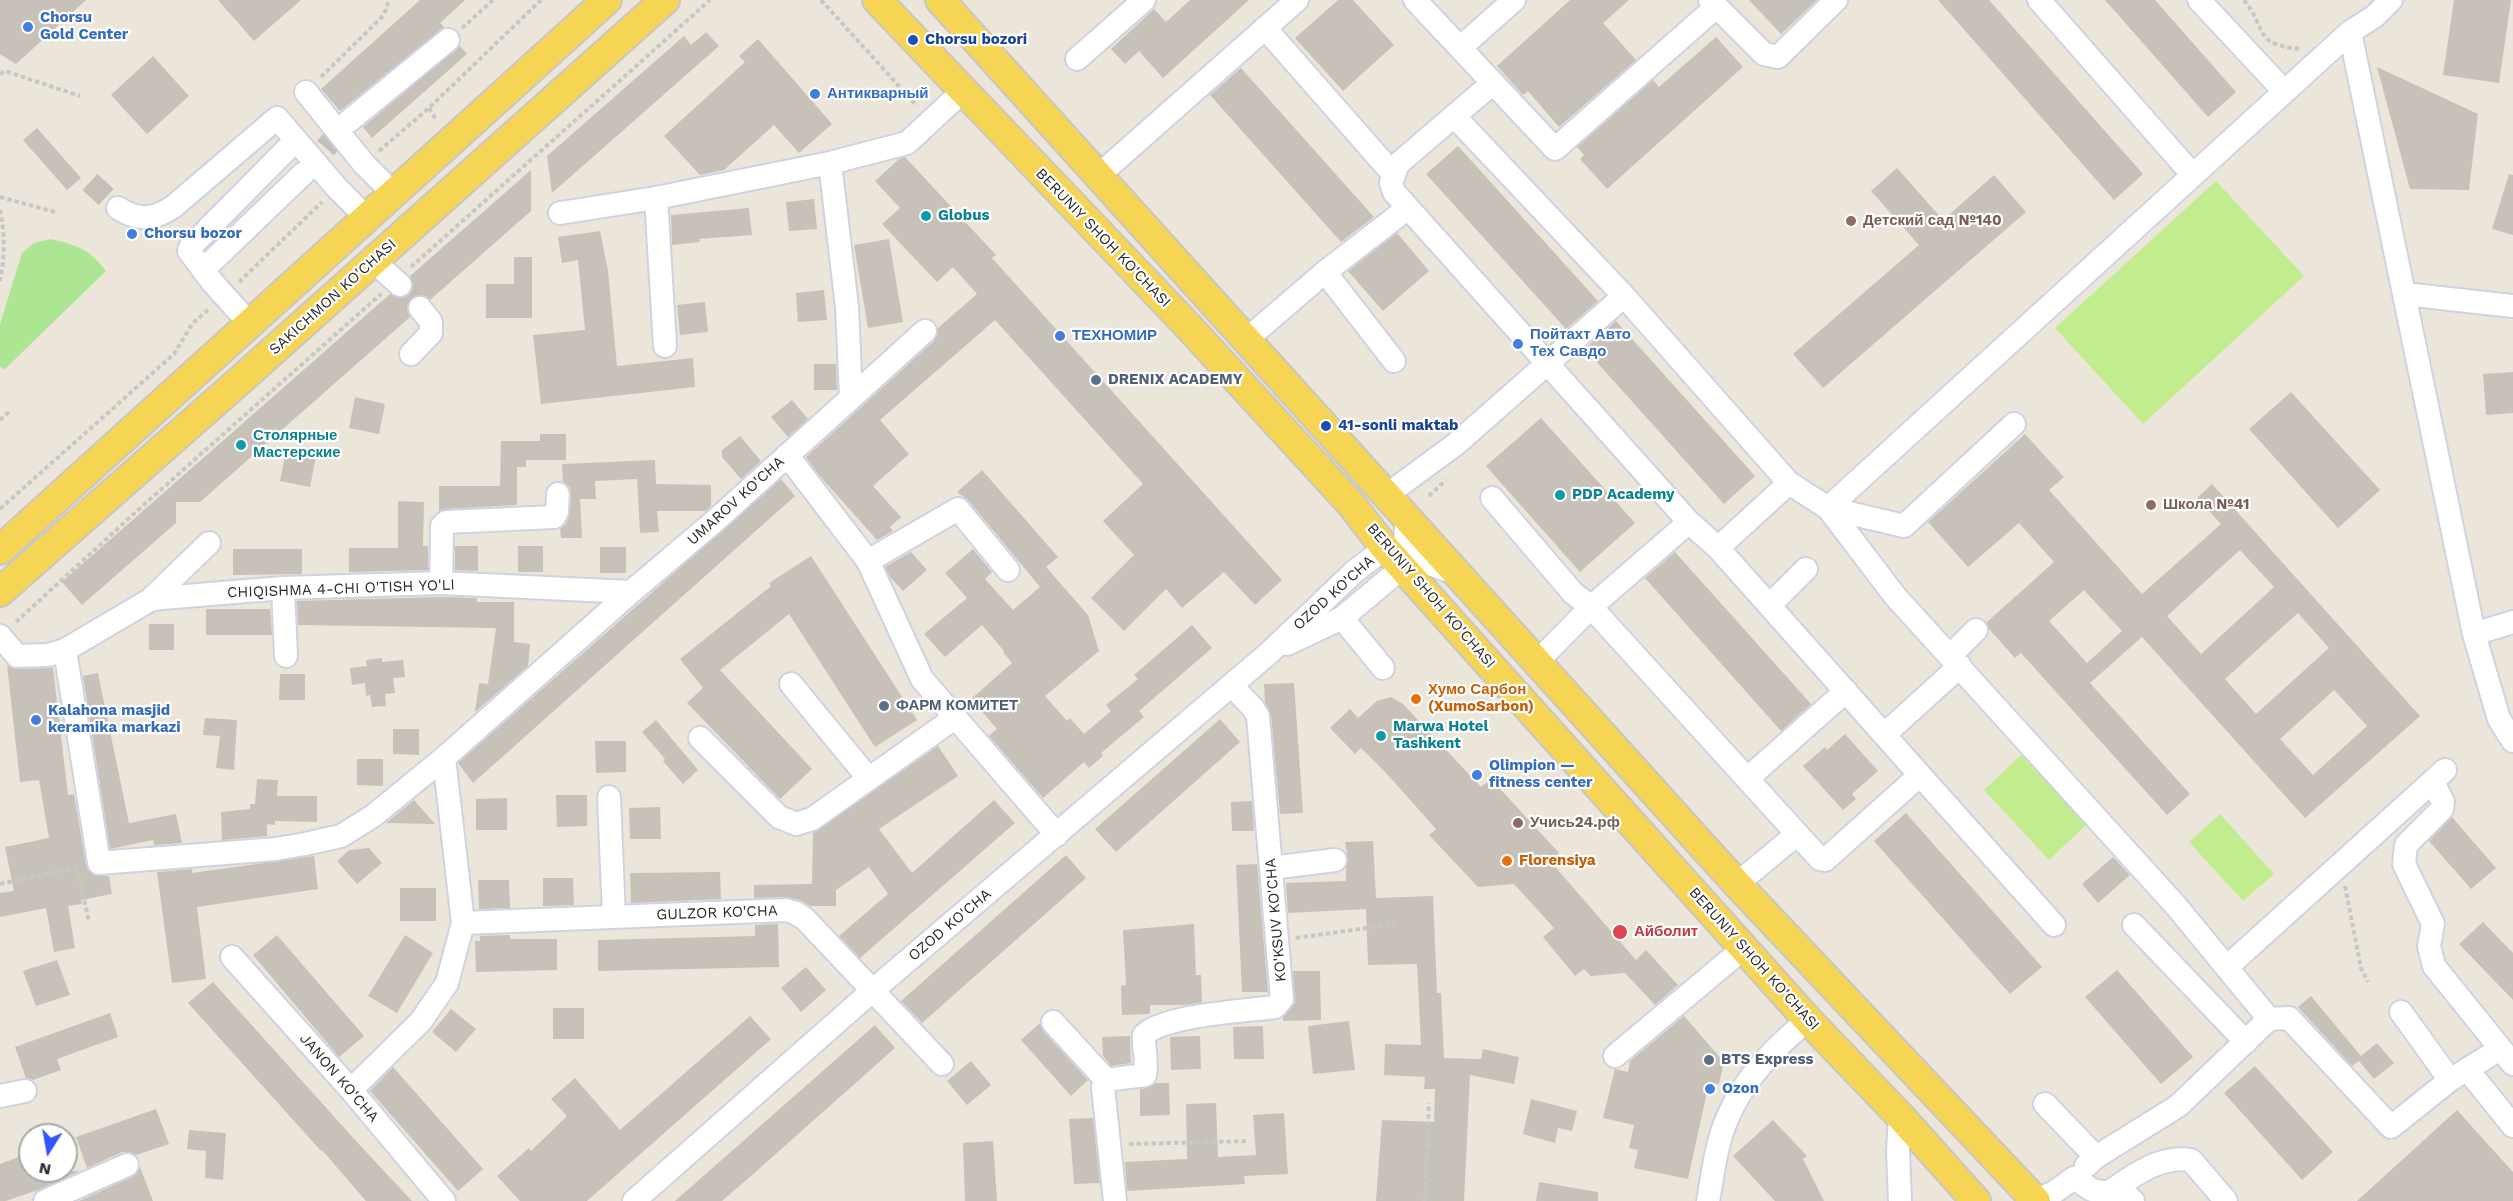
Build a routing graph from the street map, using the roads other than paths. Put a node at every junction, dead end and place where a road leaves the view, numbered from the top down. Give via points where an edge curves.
1 (607, 0) edge
2 (877, 0) edge
3 (940, 0) edge
4 (1144, 0) edge
5 (1297, 0) edge
6 (1415, 0) edge
7 (1514, 0) edge
8 (1836, 0) edge
9 (2039, 0) edge
10 (2199, 0) edge
11 (2391, 0) edge
12 (664, 2) edge
13 (1713, 3) edge
14 (1265, 28) junction
15 (2350, 32) junction
16 (448, 40) road end
17 (1460, 48) junction
18 (1077, 59) dead end
19 (1493, 83) junction
20 (2284, 91) junction
21 (306, 92) road end
22 (963, 92) junction
23 (1454, 116) junction
24 (349, 121) tunnel mouth
25 (296, 140) junction
26 (830, 163) junction
27 (304, 173) tunnel mouth
28 (2192, 174) junction
29 (1099, 175) junction
30 (1394, 175) junction
31 (394, 194) junction
32 (656, 198) junction
33 (117, 208) tunnel mouth
34 (1408, 208) junction
35 (560, 213) dead end
36 (368, 219) junction
37 (373, 261) junction
38 (204, 270) junction
39 (1325, 272) junction
40 (398, 283) tunnel mouth
41 (2404, 294) junction
42 (1624, 296) junction
43 (2513, 306) edge
44 (420, 308) tunnel mouth
45 (250, 324) junction
46 (925, 331) dead end
47 (1247, 339) junction
48 (665, 346) dead end
49 (411, 354) dead end
50 (1394, 360) dead end
51 (1546, 364) junction
52 (851, 396) junction
53 (2014, 424) dead end
54 (787, 455) junction
55 (1789, 483) junction
56 (558, 494) dead end
57 (1388, 494) junction
58 (1492, 498) dead end
59 (1828, 508) junction
60 (1360, 515) junction
61 (1407, 516) junction
62 (1689, 522) junction
63 (209, 543) dead end
64 (1718, 548) junction
65 (0, 550) edge
66 (1397, 557) junction
67 (868, 561) junction
68 (1806, 569) dead end
69 (1008, 570) dead end
70 (1460, 574) junction
71 (441, 583) junction
72 (283, 588) junction
73 (0, 592) edge
74 (631, 592) junction
75 (150, 600) junction
76 (1770, 605) junction
77 (1591, 607) junction
78 (1342, 618) junction
79 (2513, 622) edge
80 (1976, 630) dead end
81 (2474, 634) junction
82 (0, 636) edge
83 (64, 650) junction
84 (1269, 653) junction
85 (286, 656) dead end
86 (1955, 661) junction
87 (1537, 662) junction
88 (1383, 668) dead end
89 (791, 684) dead end
90 (1231, 685) junction
91 (1846, 691) junction
92 (956, 717) junction
93 (1885, 734) junction
94 (700, 738) dead end
95 (2513, 741) edge
96 (444, 758) junction
97 (1920, 775) junction
98 (1747, 778) junction
99 (869, 779) junction
100 (609, 797) dead end
101 (1797, 834) junction
102 (1057, 835) junction
103 (1335, 860) dead end
104 (1271, 868) junction
105 (1737, 884) junction
106 (614, 916) junction
107 (463, 923) junction
108 (2054, 925) dead end
109 (2134, 925) dead end
110 (1744, 948) junction
111 (232, 957) dead end
112 (2227, 968) junction
113 (872, 991) junction
114 (2401, 1012) dead end
115 (2269, 1019) junction
116 (1808, 1020) junction
117 (1053, 1022) dead end
118 (2246, 1042) junction
119 (1615, 1056) dead end
120 (2506, 1057) edge
121 (942, 1064) dead end
122 (2459, 1074) junction
123 (1106, 1080) junction
124 (351, 1090) junction
125 (25, 1091) dead end
126 (0, 1096) edge
127 (2045, 1104) dead end
128 (1900, 1116) junction
129 (2513, 1126) edge
130 (2096, 1157) junction
131 (127, 1165) dead end
132 (2074, 1178) junction
133 (2108, 1193) junction
134 (45, 1201) edge
135 (444, 1201) edge
136 (634, 1201) edge
137 (1115, 1201) edge
138 (1708, 1201) edge
139 (1900, 1201) edge
140 (1976, 1201) edge
141 (2036, 1201) edge
142 (2133, 1201) edge
143 (2226, 1201) edge

1 - 31 main road
2 - 22 main road, BERUNIY SHOH KO'CHASI
3 - 29 main road
4 - 18 street
5 - 14 street
6 - 17 street
7 - 17 street
8 - 13 street via 1778,57 1764,54
9 - 28 street
10 - 20 street
11 - 15 street
12 - 37 main road, SAKICHMON KO'CHASI
13 - 19 street via 1555,149
14 - 29 street
14 - 30 street
15 - 20 street
15 - 41 street
16 - 24 street
17 - 19 street
19 - 23 street
20 - 28 street
21 - 31 street via 364,164
22 - 26 street via 907,143
22 - 60 main road, BERUNIY SHOH KO'CHASI via 1188,326
23 - 30 street via 1398,164
23 - 42 street
25 - 33 street via 277,118 159,216 136,218
25 - 36 street
25 - 38 street via 191,246 189,251
26 - 32 street
26 - 52 street via 847,307
27 - 38 street
28 - 59 street
29 - 47 main road
30 - 34 street via 1394,192
31 - 36 main road
32 - 35 street
32 - 48 street
34 - 39 street
34 - 51 street
36 - 45 main road
37 - 40 street
37 - 73 main road, SAKICHMON KO'CHASI
38 - 45 street
39 - 47 street
39 - 50 street
41 - 43 street
41 - 81 street
42 - 51 street
42 - 55 street
44 - 49 street via 430,322 431,333
45 - 65 main road
46 - 52 street, UMAROV KO'CHA
47 - 57 main road
51 - 57 street via 1456,444
51 - 62 street
52 - 54 street, UMAROV KO'CHA
53 - 59 street via 1904,526
54 - 67 street
54 - 74 street, UMAROV KO'CHA
55 - 59 street
55 - 64 street
56 - 71 street via 554,517 446,522 442,526
57 - 60 main road
57 - 61 main road
58 - 77 street via 1573,593
59 - 86 street via 1895,596
60 - 66 main road, BERUNIY SHOH KO'CHASI
61 - 66 street
61 - 70 main road
62 - 64 street
62 - 77 street
63 - 75 street
64 - 76 street
66 - 70 street
66 - 78 street, OZOD KO'CHA
66 - 84 street, OZOD KO'CHA via 1354,572
66 - 110 main road, BERUNIY SHOH KO'CHASI
67 - 69 street via 958,510
67 - 92 street via 922,679
68 - 76 street
70 - 87 main road
71 - 72 street, CHIQISHMA 4-CHI O'TISH YO'LI
71 - 74 street, CHIQISHMA 4-CHI O'TISH YO'LI
72 - 75 street, CHIQISHMA 4-CHI O'TISH YO'LI
72 - 85 street
74 - 96 street, UMAROV KO'CHA
75 - 83 street, CHIQISHMA 4-CHI O'TISH YO'LI
76 - 91 street
77 - 87 street
77 - 98 street
78 - 84 street, OZOD KO'CHA
78 - 88 street
79 - 81 street
80 - 86 street
81 - 95 street via 2499,719
82 - 83 street, CHIQISHMA 4-CHI O'TISH YO'LI via 17,656
83 - 96 street via 88,865 276,849 341,836 373,816
84 - 90 street, OZOD KO'CHA
86 - 93 street
86 - 112 street
87 - 105 main road
89 - 99 street
90 - 102 street, OZOD KO'CHA
90 - 104 street, KO'KSUV KO'CHA via 1258,716
91 - 93 street
91 - 98 street
92 - 99 street
92 - 102 street
93 - 97 street
94 - 99 street via 779,817 796,824 812,819
96 - 107 street
97 - 101 street via 1825,860
97 - 108 street
98 - 101 street
100 - 106 street
101 - 105 street
102 - 113 street, OZOD KO'CHA
103 - 104 street
104 - 123 street, KO'KSUV KO'CHA via 1282,999 1275,1007 1170,1022 1144,1035 1145,1075
105 - 141 main road
106 - 107 street, GULZOR KO'CHA
106 - 113 street, GULZOR KO'CHA via 786,910 805,920
107 - 124 street via 447,983 421,1021
109 - 118 street
110 - 116 main road, BERUNIY SHOH KO'CHASI
110 - 119 street
111 - 124 street, JANON KO'CHA
112 - 115 street
112 - 120 street via 2439,776 2442,809 2406,845 2404,864 2433,924 2428,946 2434,966
113 - 121 street, GULZOR KO'CHA
113 - 136 street, OZOD KO'CHA
114 - 122 street
115 - 118 street
115 - 122 street via 2289,1018 2391,1126
116 - 128 main road, BERUNIY SHOH KO'CHASI
116 - 138 street via 1776,1046 1733,1106
117 - 123 street
118 - 130 street via 2178,1106
120 - 122 street
122 - 129 street
123 - 137 street via 1103,1087
124 - 135 street, JANON KO'CHA
125 - 126 street
127 - 130 street
128 - 139 street
128 - 140 main road, BERUNIY SHOH KO'CHASI
130 - 132 street
131 - 134 street
132 - 133 street via 2091,1190
132 - 141 street
133 - 142 street
133 - 143 street via 2146,1168 2177,1158 2191,1160

